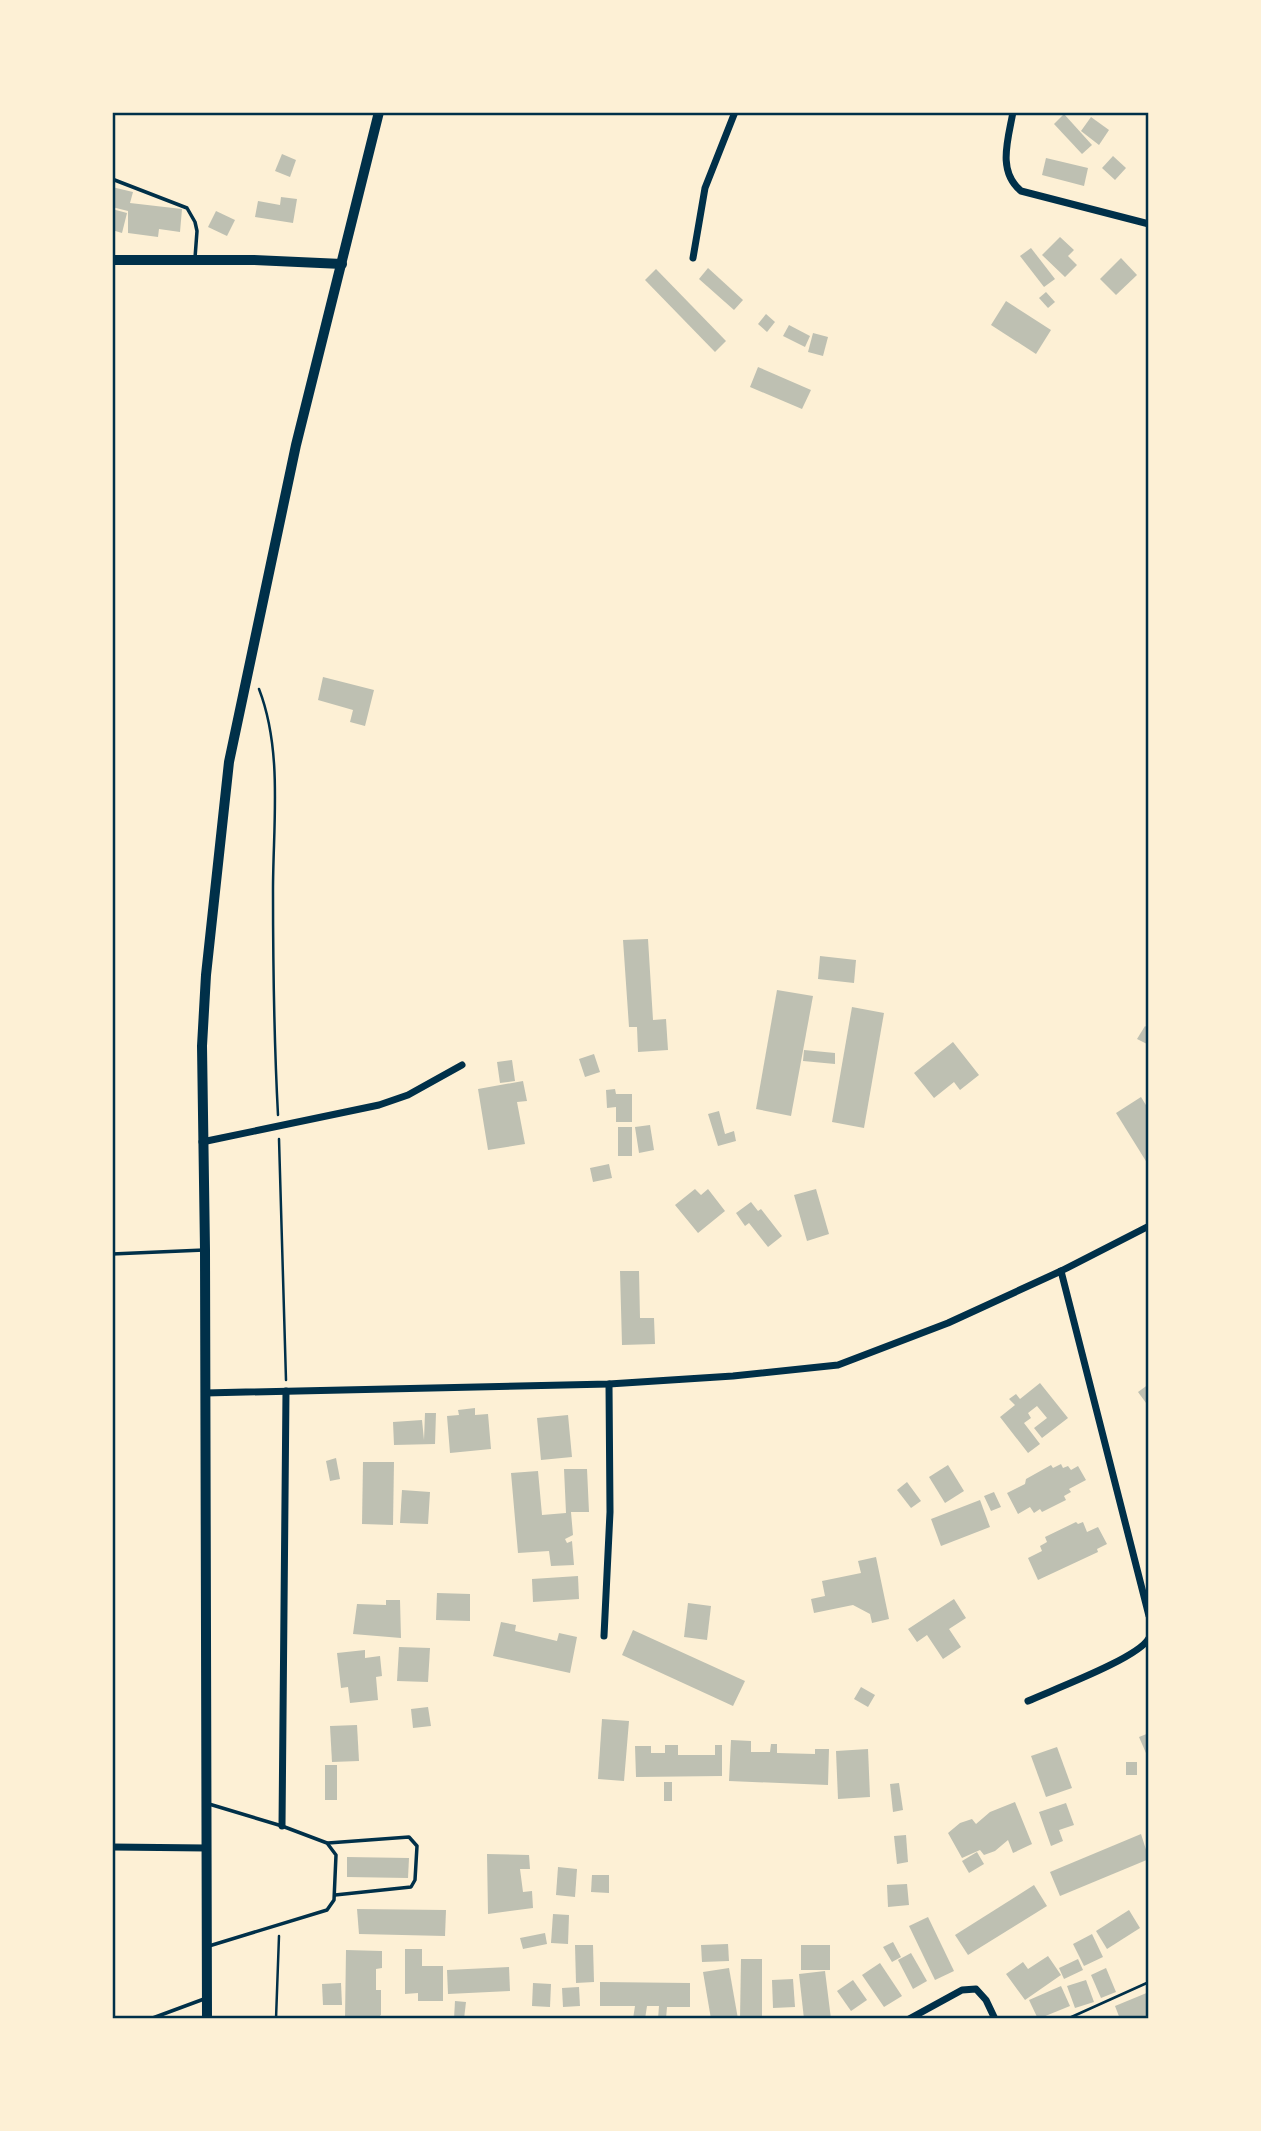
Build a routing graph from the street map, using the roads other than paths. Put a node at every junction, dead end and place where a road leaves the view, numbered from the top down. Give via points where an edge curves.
1 (379, 112) edge
2 (735, 112) edge
3 (1013, 112) edge
4 (112, 179) edge
5 (1149, 224) edge
6 (693, 258) dead end
7 (112, 260) edge
8 (195, 260) junction
9 (342, 264) junction
10 (462, 1065) dead end
11 (202, 1142) junction
12 (1149, 1226) edge
13 (205, 1250) junction
14 (112, 1254) edge
15 (1061, 1271) junction
16 (609, 1384) junction
17 (286, 1391) junction
18 (205, 1393) junction
19 (1149, 1616) edge
20 (604, 1636) dead end
21 (1149, 1638) edge
22 (1028, 1701) dead end
23 (206, 1803) junction
24 (282, 1826) junction
25 (327, 1843) junction
26 (112, 1847) edge
27 (206, 1848) junction
28 (335, 1895) junction
29 (207, 1947) junction
30 (207, 1998) junction
31 (150, 2019) edge
32 (207, 2019) edge
33 (909, 2019) edge
34 (995, 2019) edge

1 - 9 main road
2 - 6 street via 705,188
3 - 5 street via 1006,169 1021,191
4 - 8 lane via 187,208 197,232
7 - 8 street
8 - 9 street
9 - 11 main road via 296,445 229,762 206,975
10 - 11 street via 408,1095 379,1105
11 - 13 main road
12 - 15 street
13 - 14 lane
13 - 18 main road
15 - 16 street via 947,1323 838,1365
15 - 19 street
16 - 17 street
16 - 20 street via 610,1513
17 - 18 street
17 - 24 street
18 - 23 main road
21 - 22 street via 1130,1655
23 - 24 lane
23 - 27 main road
24 - 25 lane
25 - 28 lane via 336,1855
25 - 28 lane via 408,1838 417,1846 411,1887
26 - 27 street
27 - 29 main road
28 - 29 lane via 327,1910
29 - 30 main road
30 - 31 lane
30 - 32 main road
33 - 34 street via 962,1990 976,1989

